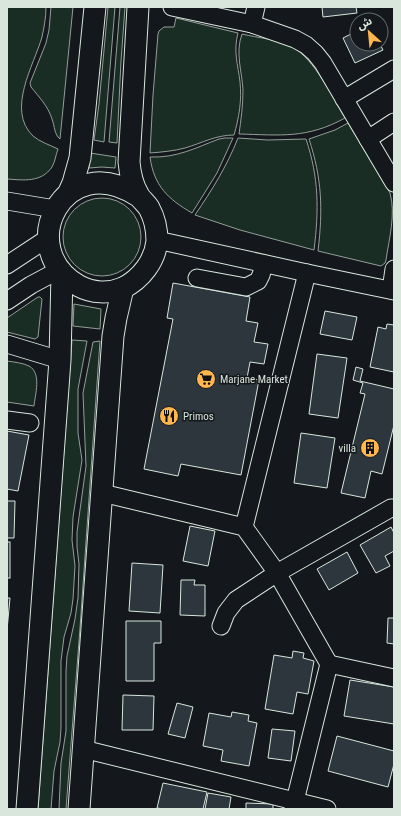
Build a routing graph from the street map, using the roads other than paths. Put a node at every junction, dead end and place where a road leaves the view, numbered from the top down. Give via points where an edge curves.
1 (95, 7) edge
2 (138, 7) edge
3 (172, 7) edge
4 (256, 7) edge
5 (219, 12) edge
6 (252, 24) junction
7 (394, 69) edge
8 (344, 99) junction
9 (394, 122) edge
10 (368, 139) junction
11 (394, 183) edge
12 (69, 192) junction
13 (138, 196) junction
14 (7, 201) edge
15 (55, 209) junction
16 (48, 238) junction
17 (157, 240) junction
18 (264, 264) junction
19 (7, 265) edge
20 (394, 270) edge
21 (60, 271) junction
22 (307, 274) junction
23 (197, 278) dead end
24 (123, 288) junction
25 (393, 290) edge
26 (7, 301) edge
27 (7, 344) edge
28 (60, 360) junction
29 (7, 420) edge
30 (30, 423) dead end
31 (102, 492) junction
32 (393, 504) edge
33 (244, 527) junction
34 (277, 573) junction
35 (221, 626) dead end
36 (329, 664) junction
37 (394, 678) edge
38 (83, 749) junction
39 (294, 805) edge
40 (27, 809) edge
41 (79, 809) edge
42 (327, 809) edge

1 - 12 main road via 80,158
2 - 13 main road via 129,162 130,174
3 - 5 street
4 - 6 street
5 - 6 street
6 - 8 street via 306,45 315,53
7 - 8 street
8 - 10 street
9 - 10 street
10 - 11 street
12 - 13 main road via 92,183 104,183 128,189
12 - 15 main road
13 - 17 main road via 149,208
14 - 15 street
15 - 16 main road
16 - 19 street
16 - 21 main road
17 - 18 street
17 - 24 main road via 154,255 147,268 136,280
18 - 22 street
18 - 23 street via 258,281 246,287
20 - 25 street
21 - 24 main road via 71,282 96,292
21 - 26 street via 31,285
21 - 28 main road
22 - 25 street
22 - 33 street
24 - 31 main road via 113,336
27 - 28 street
28 - 40 main road
29 - 30 street
31 - 33 street
31 - 38 main road
32 - 34 street
33 - 34 street
34 - 35 street via 236,600 226,613
34 - 36 street
36 - 37 street
36 - 39 street
38 - 39 street
38 - 41 main road
39 - 42 street

